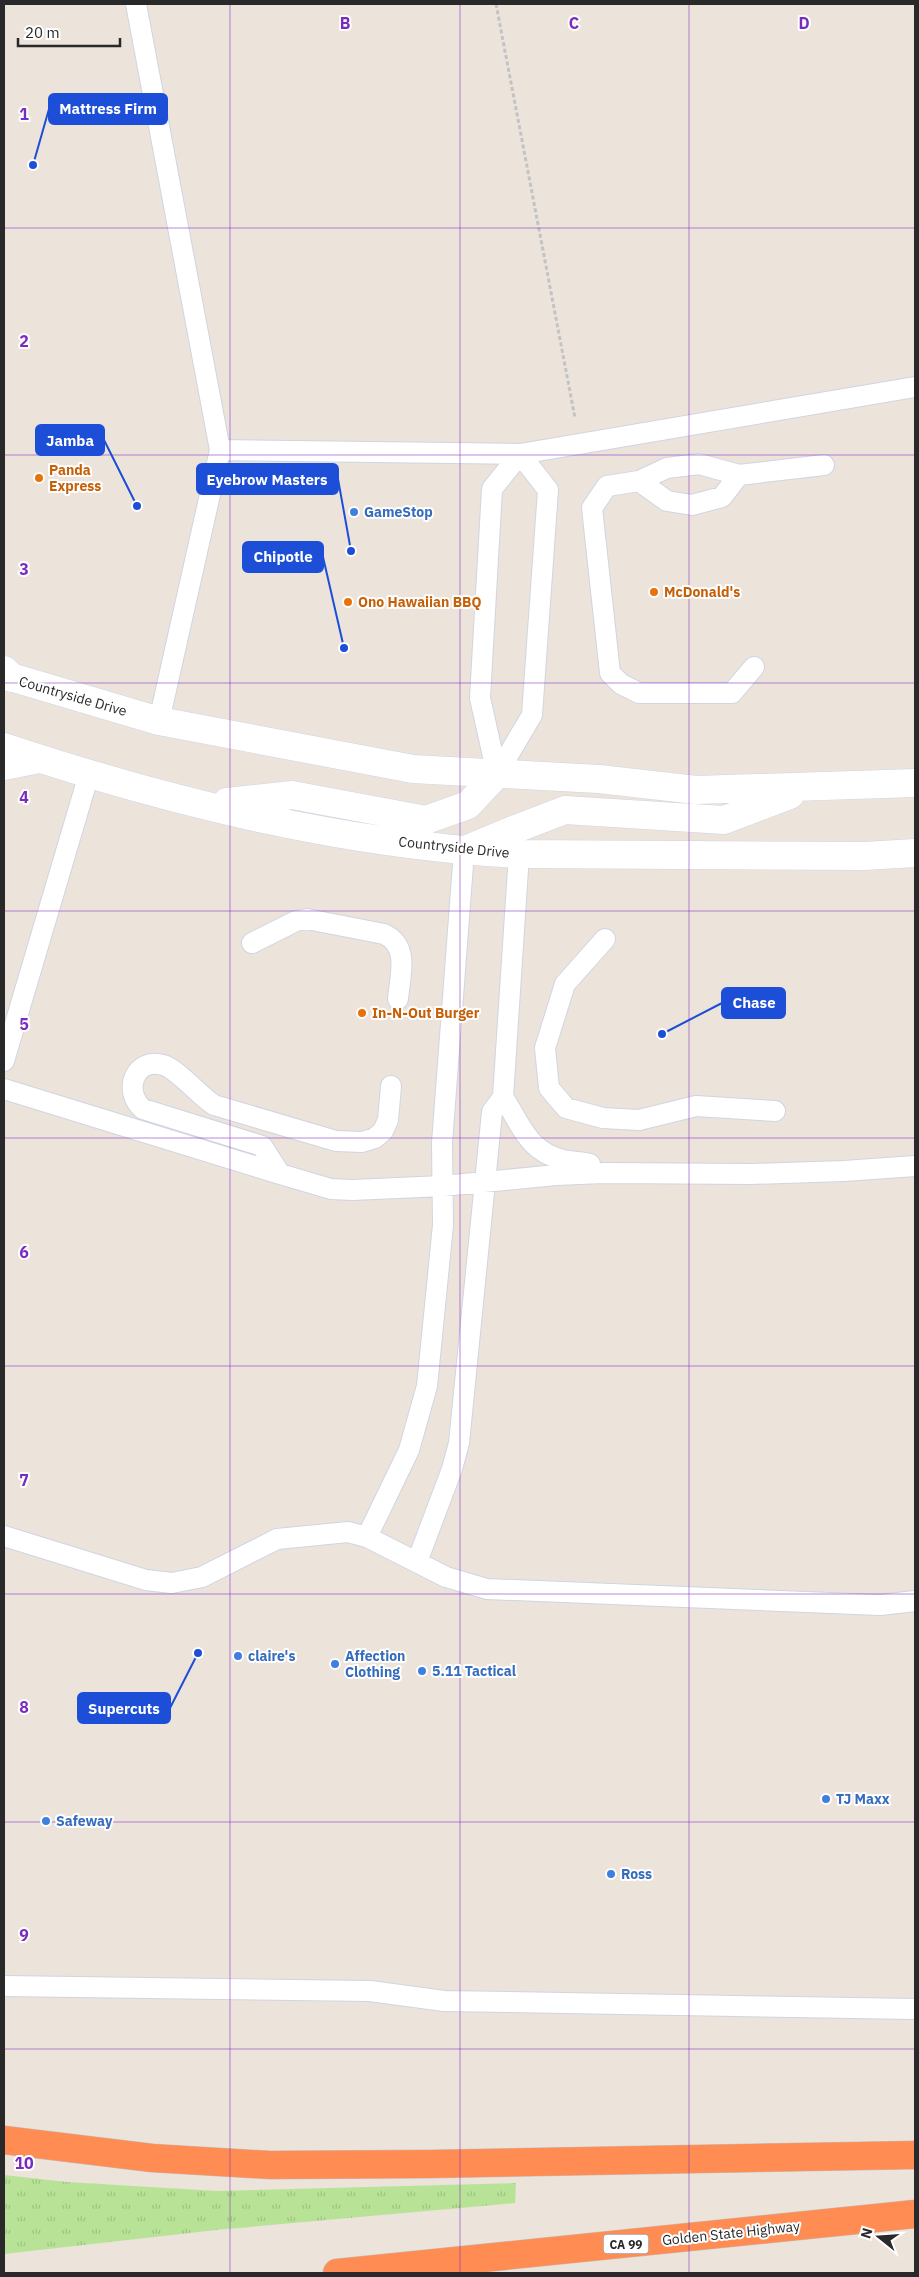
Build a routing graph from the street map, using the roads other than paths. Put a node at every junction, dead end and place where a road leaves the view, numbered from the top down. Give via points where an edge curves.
1 (136, 4) edge
2 (915, 387) edge
3 (220, 450) junction
4 (520, 454) junction
5 (824, 465) dead end
6 (739, 475) junction
7 (639, 481) junction
8 (754, 668) dead end
9 (6, 674) edge
10 (159, 721) junction
11 (4, 747) edge
12 (39, 759) junction
13 (4, 766) edge
14 (89, 774) junction
15 (497, 774) junction
16 (915, 783) edge
17 (810, 788) junction
18 (203, 804) junction
19 (464, 851) junction
20 (915, 853) edge
21 (520, 854) junction
22 (605, 939) dead end
23 (252, 944) dead end
24 (398, 999) dead end
25 (4, 1061) edge
26 (391, 1086) dead end
27 (4, 1089) edge
28 (503, 1098) junction
29 (775, 1110) dead end
30 (915, 1166) edge
31 (604, 1173) junction
32 (280, 1174) junction
33 (486, 1182) junction
34 (443, 1186) junction
35 (4, 1536) edge
36 (366, 1537) junction
37 (417, 1562) junction
38 (915, 1601) edge
39 (4, 1986) edge
40 (915, 2009) edge
41 (4, 2140) edge
42 (915, 2155) edge
43 (915, 2214) edge
44 (337, 2273) edge

1 - 3 lane
2 - 4 lane
3 - 4 lane
3 - 10 lane
4 - 15 lane via 492,489 480,698
4 - 15 lane via 548,490 532,715
5 - 6 lane
6 - 7 lane via 699,464 667,468
6 - 7 lane via 722,497 692,505 667,501
7 - 8 lane via 607,486 592,508 610,673 621,684 639,693 732,693
9 - 10 street, Countryside Drive
10 - 15 street, Countryside Drive via 413,769
11 - 12 street, Countryside Drive
12 - 13 street
12 - 14 street, Countryside Drive
14 - 18 street, Countryside Drive
14 - 25 lane
15 - 17 street, Countryside Drive via 599,779 696,790
15 - 18 street via 468,805 426,820 292,795
16 - 17 street, Countryside Drive
17 - 19 street via 724,820 566,810
18 - 19 street, Countryside Drive via 353,836
19 - 21 street, Countryside Drive
19 - 34 lane via 442,1144
20 - 21 street, Countryside Drive via 864,856
21 - 28 lane
22 - 29 lane via 565,984 545,1048 549,1088 566,1108 604,1118 639,1120 696,1106
23 - 24 lane via 296,921 307,919 384,934 400,949
26 - 32 lane via 384,1131 370,1141 354,1142 327,1139 214,1105 163,1065 148,1065 136,1075 131,1090 143,1109 262,1146
27 - 32 lane
28 - 31 lane via 533,1144 557,1158 589,1163
28 - 33 lane via 492,1112
30 - 31 lane via 751,1174
31 - 33 lane
32 - 34 lane via 342,1190
33 - 34 lane
33 - 37 lane via 459,1443
34 - 36 lane via 444,1225 427,1386 409,1450
35 - 36 lane via 146,1580 172,1583 202,1577 269,1541 283,1537 340,1532
36 - 37 lane
37 - 38 lane via 471,1586 497,1590 880,1605
39 - 40 lane via 370,1991 444,2001
41 - 42 highway via 152,2158 270,2165
43 - 44 highway, Golden State Highway / CA 99

